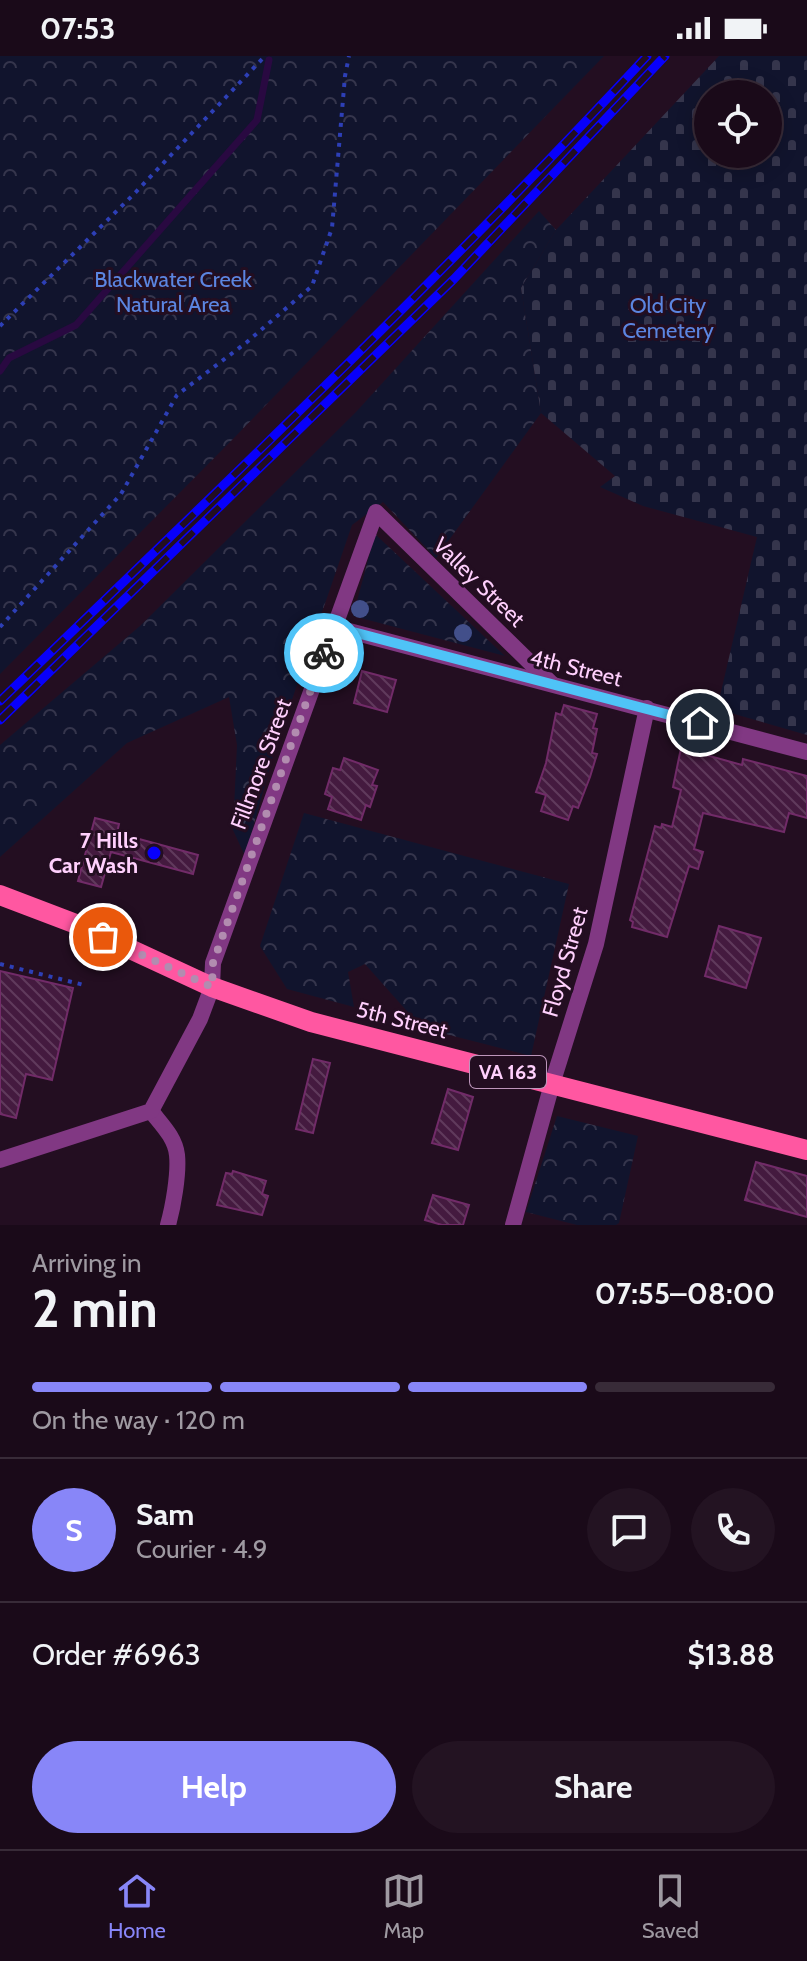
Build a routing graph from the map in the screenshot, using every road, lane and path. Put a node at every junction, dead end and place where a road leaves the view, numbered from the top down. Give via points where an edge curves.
1 (265, 56) edge
2 (349, 56) edge
3 (0, 326) edge
4 (376, 512) joint
5 (0, 627) edge
6 (334, 627) junction
7 (552, 684) junction
8 (647, 708) junction
9 (807, 752) edge
10 (0, 895) edge
11 (0, 964) edge
12 (84, 985) dead end
13 (212, 987) junction
14 (552, 1084) junction
15 (151, 1111) junction
16 (807, 1150) edge
17 (0, 1160) edge
18 (168, 1225) edge
19 (513, 1225) edge

1 - 3 path
2 - 5 path via 332,228 312,286 177,395 121,494
4 - 6 street, Fillmore Street
4 - 7 street, Valley Street
6 - 7 street, 4th Street
6 - 13 street, Fillmore Street via 213,963
7 - 8 street, 4th Street
8 - 9 street, 4th Street
8 - 14 street, Floyd Street via 596,944
10 - 13 main road, 5th Street / VA 163
11 - 12 path
13 - 14 main road, 5th Street / VA 163 via 311,1022
13 - 15 street, Fillmore Street
14 - 16 main road, 5th Street / VA 163
14 - 19 street, Floyd Street
15 - 17 street
15 - 18 street via 177,1154

